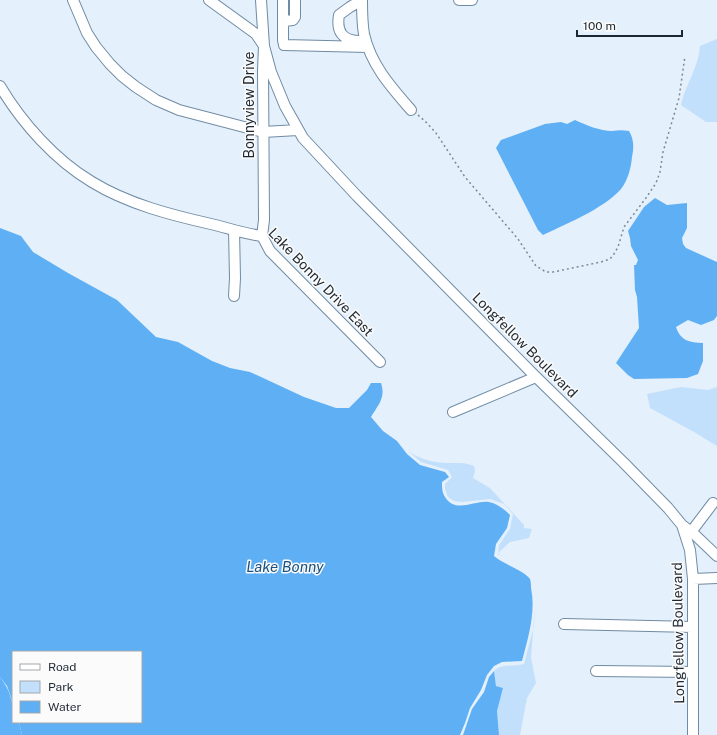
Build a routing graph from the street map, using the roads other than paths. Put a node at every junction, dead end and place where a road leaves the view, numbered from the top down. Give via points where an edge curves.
1 (73, 0) edge
2 (209, 0) edge
3 (261, 0) edge
4 (284, 0) edge
5 (295, 0) edge
6 (362, 0) edge
7 (459, 0) edge
8 (472, 0) edge
9 (284, 21) junction
10 (367, 44) junction
11 (264, 46) junction
12 (0, 86) edge
13 (411, 110) road end
14 (298, 130) junction
15 (263, 132) junction
16 (234, 230) junction
17 (262, 236) junction
18 (234, 296) dead end
19 (380, 362) dead end
20 (536, 377) junction
21 (453, 412) dead end
22 (713, 503) dead end
23 (682, 524) junction
24 (691, 532) junction
25 (717, 556) edge
26 (717, 578) edge
27 (693, 579) junction
28 (564, 624) dead end
29 (693, 627) junction
30 (596, 671) dead end
31 (693, 672) junction
32 (693, 735) edge

1 - 15 street via 84,28 96,47 136,88 179,110
2 - 11 street, Bonnyview Drive via 256,34
3 - 11 street, Longfellow Boulevard
4 - 9 street
5 - 9 street via 296,17
6 - 10 street via 362,22
6 - 10 street via 339,15 339,30 351,41
7 - 8 street
9 - 10 street via 284,45
10 - 13 street via 381,74
11 - 14 street, Longfellow Boulevard via 278,90
11 - 15 street, Bonnyview Drive
12 - 16 street, Lake Bonny Drive East via 18,113 45,144 91,182 143,205
14 - 15 street
14 - 20 street, Longfellow Boulevard via 352,191
15 - 17 street, Bonnyview Drive
16 - 17 street, Lake Bonny Drive East
16 - 18 street
17 - 19 street, Lake Bonny Drive East via 270,251
20 - 21 street
20 - 23 street, Longfellow Boulevard
22 - 24 street
23 - 24 street
23 - 27 street, Longfellow Boulevard via 690,550
24 - 25 street
26 - 27 street
27 - 29 street, Longfellow Boulevard
28 - 29 street
29 - 31 street, Longfellow Boulevard
30 - 31 street
31 - 32 street, Longfellow Boulevard

